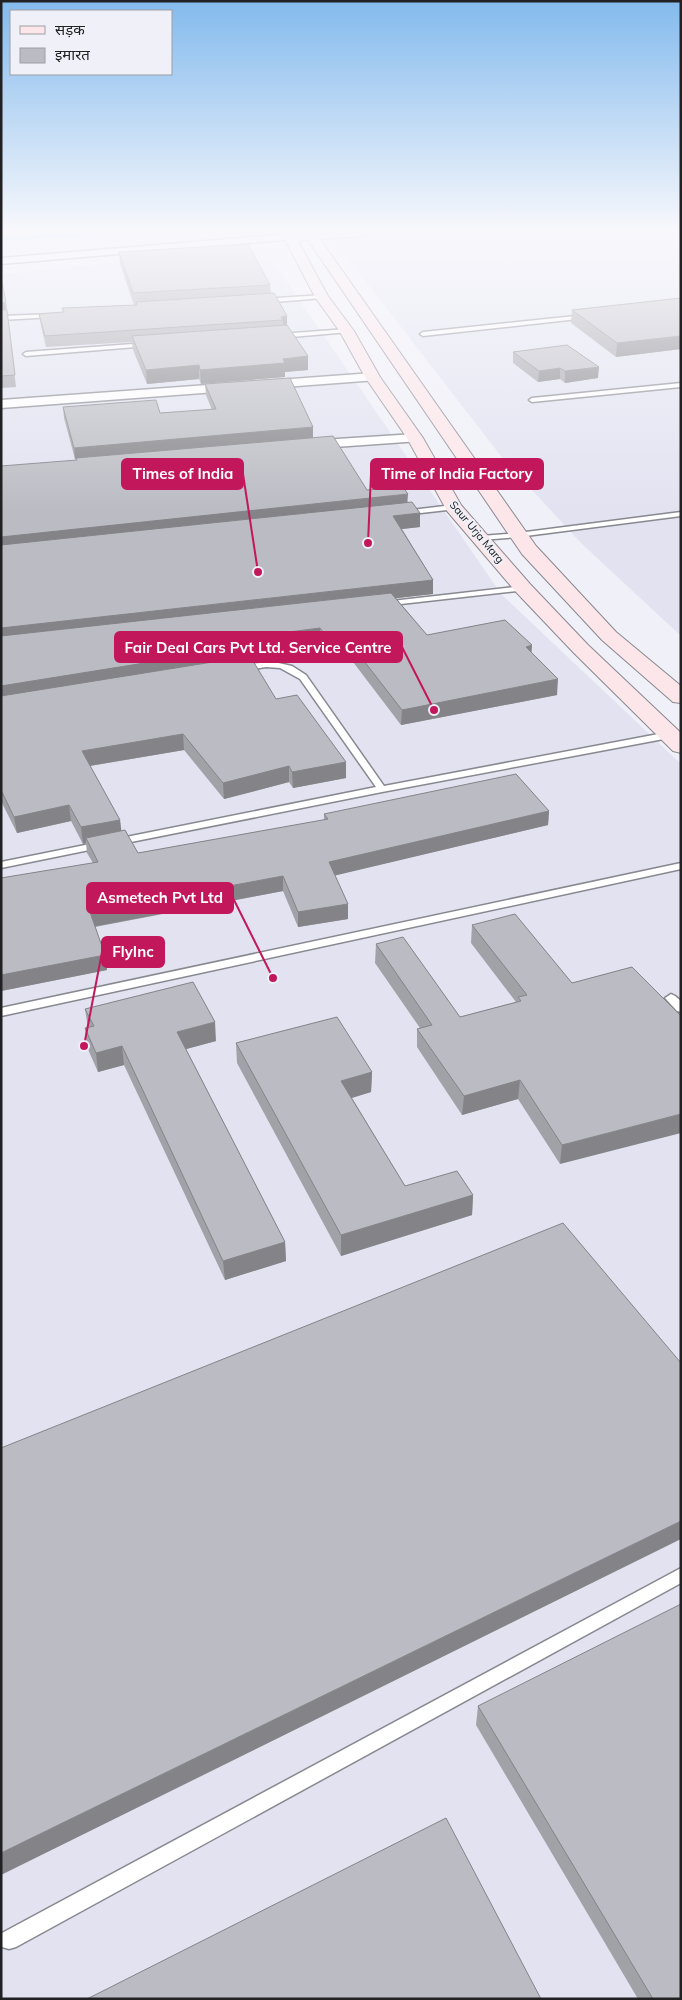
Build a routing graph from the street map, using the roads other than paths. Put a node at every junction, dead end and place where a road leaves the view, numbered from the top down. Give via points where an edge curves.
1 (343, 325) edge
2 (373, 325) edge
3 (504, 325) edge
4 (347, 331) junction
5 (423, 334) dead end
6 (272, 336) edge
7 (154, 345) edge
8 (26, 354) dead end
9 (373, 377) junction
10 (681, 385) edge
11 (532, 400) dead end
12 (1, 404) edge
13 (415, 438) junction
14 (289, 446) edge
15 (453, 507) junction
16 (394, 514) edge
17 (681, 514) edge
18 (518, 535) junction
19 (481, 538) junction
20 (523, 588) junction
21 (377, 605) edge
22 (236, 669) edge
23 (681, 697) edge
24 (675, 740) edge
25 (382, 789) junction
26 (1, 865) edge
27 (681, 866) edge
28 (670, 998) dead end
29 (681, 1008) edge
30 (1, 1012) edge
31 (681, 1575) edge
32 (9, 1940) dead end

1 - 4 street, Saur Urja Marg
2 - 18 street
3 - 5 lane
4 - 6 lane
4 - 9 street, Saur Urja Marg
7 - 8 lane
9 - 12 street
9 - 13 street, Saur Urja Marg
10 - 11 lane
13 - 14 street
13 - 15 street, Saur Urja Marg
15 - 16 lane
15 - 19 street, Saur Urja Marg
17 - 18 lane
18 - 19 lane
18 - 23 street via 608,636
19 - 20 street, Saur Urja Marg
20 - 21 lane
20 - 24 street, Saur Urja Marg
22 - 25 lane via 265,664 295,670
24 - 25 lane
25 - 26 lane
27 - 30 lane
28 - 29 lane
31 - 32 lane

